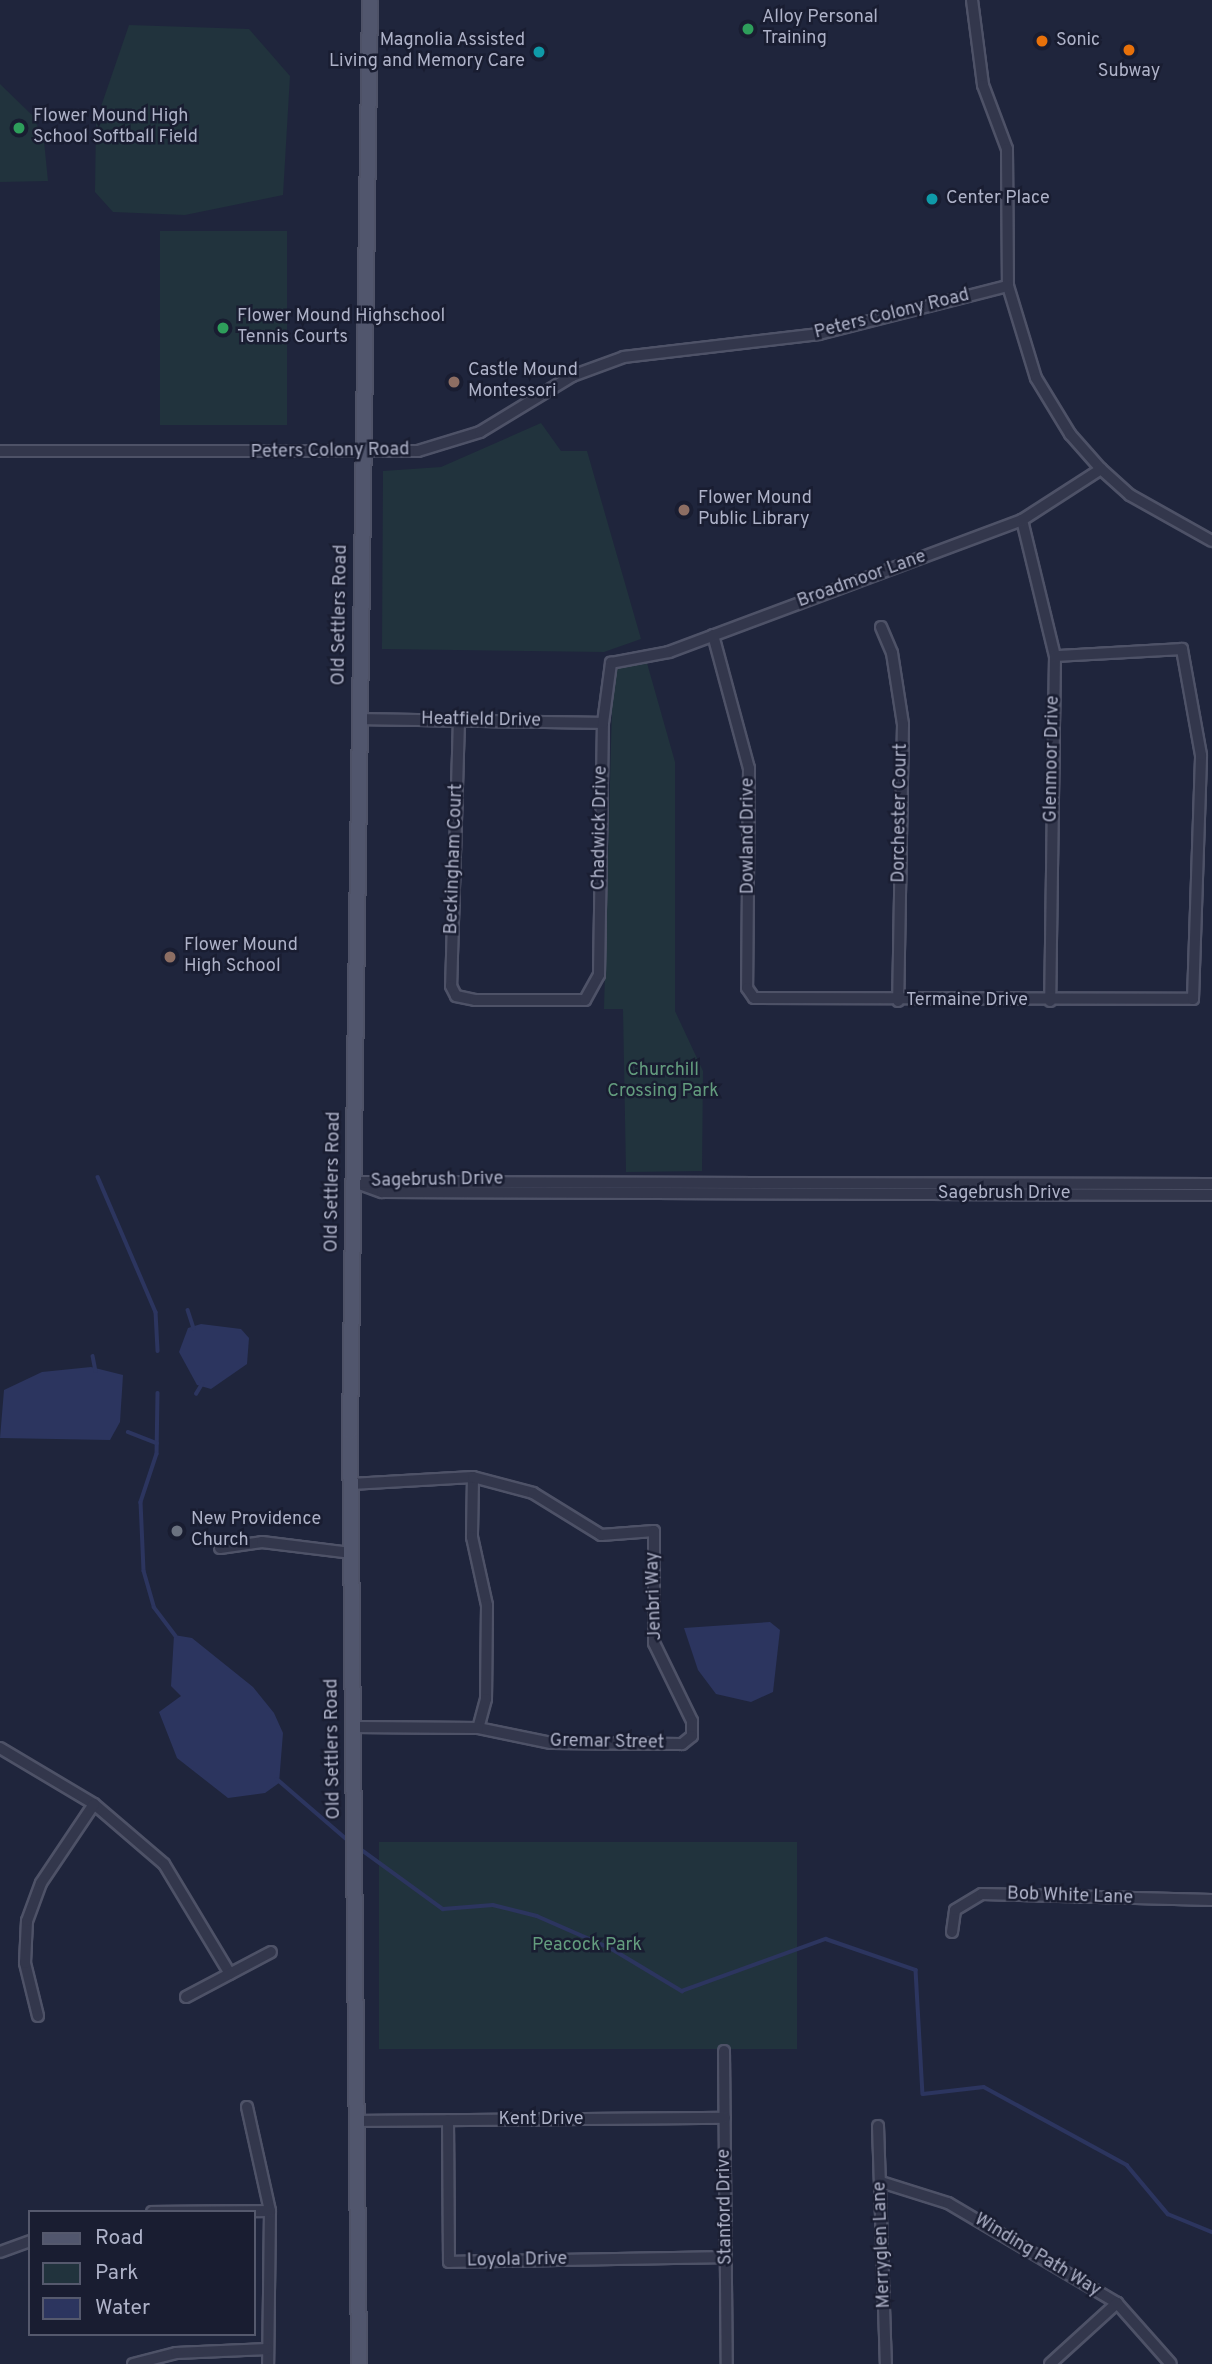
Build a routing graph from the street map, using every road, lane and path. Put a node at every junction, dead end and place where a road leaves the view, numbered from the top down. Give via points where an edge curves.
1 (370, 0) edge
2 (972, 0) edge
3 (1008, 286) junction
4 (0, 451) edge
5 (362, 454) junction
6 (1101, 469) junction
7 (1022, 520) junction
8 (1212, 541) edge
9 (881, 628) dead end
10 (713, 635) junction
11 (1055, 656) junction
12 (611, 663) joint
13 (359, 719) junction
14 (459, 720) junction
15 (603, 723) junction
16 (1198, 910) junction
17 (1212, 910) edge
18 (594, 994) joint
19 (754, 998) joint
20 (898, 1001) junction
21 (1050, 1001) junction
22 (354, 1182) junction
23 (1212, 1184) edge
24 (799, 1187) junction
25 (1212, 1195) edge
26 (473, 1477) junction
27 (351, 1485) junction
28 (220, 1548) dead end
29 (352, 1553) junction
30 (354, 1727) junction
31 (478, 1728) junction
32 (692, 1736) joint
33 (0, 1748) edge
34 (94, 1804) junction
35 (1212, 1900) edge
36 (953, 1932) dead end
37 (271, 1952) dead end
38 (230, 1973) junction
39 (186, 1997) dead end
40 (38, 2016) dead end
41 (724, 2050) dead end
42 (247, 2107) dead end
43 (725, 2118) junction
44 (448, 2120) junction
45 (357, 2121) junction
46 (878, 2126) dead end
47 (881, 2182) junction
48 (256, 2211) edge
49 (270, 2211) junction
50 (28, 2242) edge
51 (0, 2252) edge
52 (726, 2257) junction
53 (1117, 2303) junction
54 (268, 2349) junction
55 (133, 2364) edge
56 (268, 2364) edge
57 (359, 2364) edge
58 (727, 2364) edge
59 (886, 2364) edge
60 (1050, 2364) edge
61 (1171, 2364) edge

1 - 5 main road, Old Settlers Road
2 - 3 street via 983,85 1007,149
3 - 5 street, Peters Colony Road via 819,334 624,357 572,376 465,439
3 - 6 street via 1018,331 1048,403
4 - 5 street, Peters Colony Road
5 - 13 main road, Old Settlers Road
6 - 7 street, Broadmoor Lane
6 - 8 street via 1130,495
7 - 10 street, Broadmoor Lane
7 - 11 street, Glenmoor Drive
9 - 20 street, Dorchester Court via 892,653 903,724
10 - 12 street, Broadmoor Lane
10 - 19 street, Dowland Drive via 749,768 747,988
11 - 16 street via 1182,649 1201,755
11 - 21 street, Glenmoor Drive
12 - 15 street, Chadwick Drive
13 - 14 street, Heatfield Drive
13 - 22 main road, Old Settlers Road
14 - 15 street, Heatfield Drive
14 - 18 street, Beckingham Court via 456,996 574,1000
15 - 18 street, Chadwick Drive
16 - 17 street
16 - 21 street, Termaine Drive via 1193,999
19 - 20 street, Termaine Drive
20 - 21 street, Termaine Drive
22 - 24 street, Sagebrush Drive via 382,1192
22 - 27 main road, Old Settlers Road
23 - 24 street, Sagebrush Drive
24 - 25 street, Sagebrush Drive
26 - 27 street
26 - 31 street via 472,1537 487,1605 486,1699
26 - 32 street, Jenbri Way via 533,1493 601,1535 654,1531 654,1643 692,1721
27 - 29 main road, Old Settlers Road
28 - 29 street via 262,1542
29 - 30 main road, Old Settlers Road
30 - 31 street, Gremar Street
30 - 45 main road, Old Settlers Road
31 - 32 street, Gremar Street via 551,1743 682,1744
33 - 34 street
34 - 38 street via 164,1864
34 - 40 street via 41,1882 27,1921 25,1963
35 - 36 street, Bob White Lane via 982,1894 955,1910
37 - 38 street
38 - 39 street
41 - 43 street, Stanford Drive
42 - 49 street
43 - 44 street, Kent Drive
43 - 52 street, Stanford Drive
44 - 45 street, Kent Drive
44 - 52 street, Loyola Drive via 449,2262
45 - 57 main road, Old Settlers Road
46 - 47 street, Merryglen Lane
47 - 53 street, Winding Path Way via 948,2203
47 - 59 street, Merryglen Lane
48 - 49 street
49 - 54 street
50 - 51 street
52 - 58 street, Stanford Drive
53 - 60 street
53 - 61 street, Winding Path Way
54 - 55 street via 176,2353
54 - 56 street

